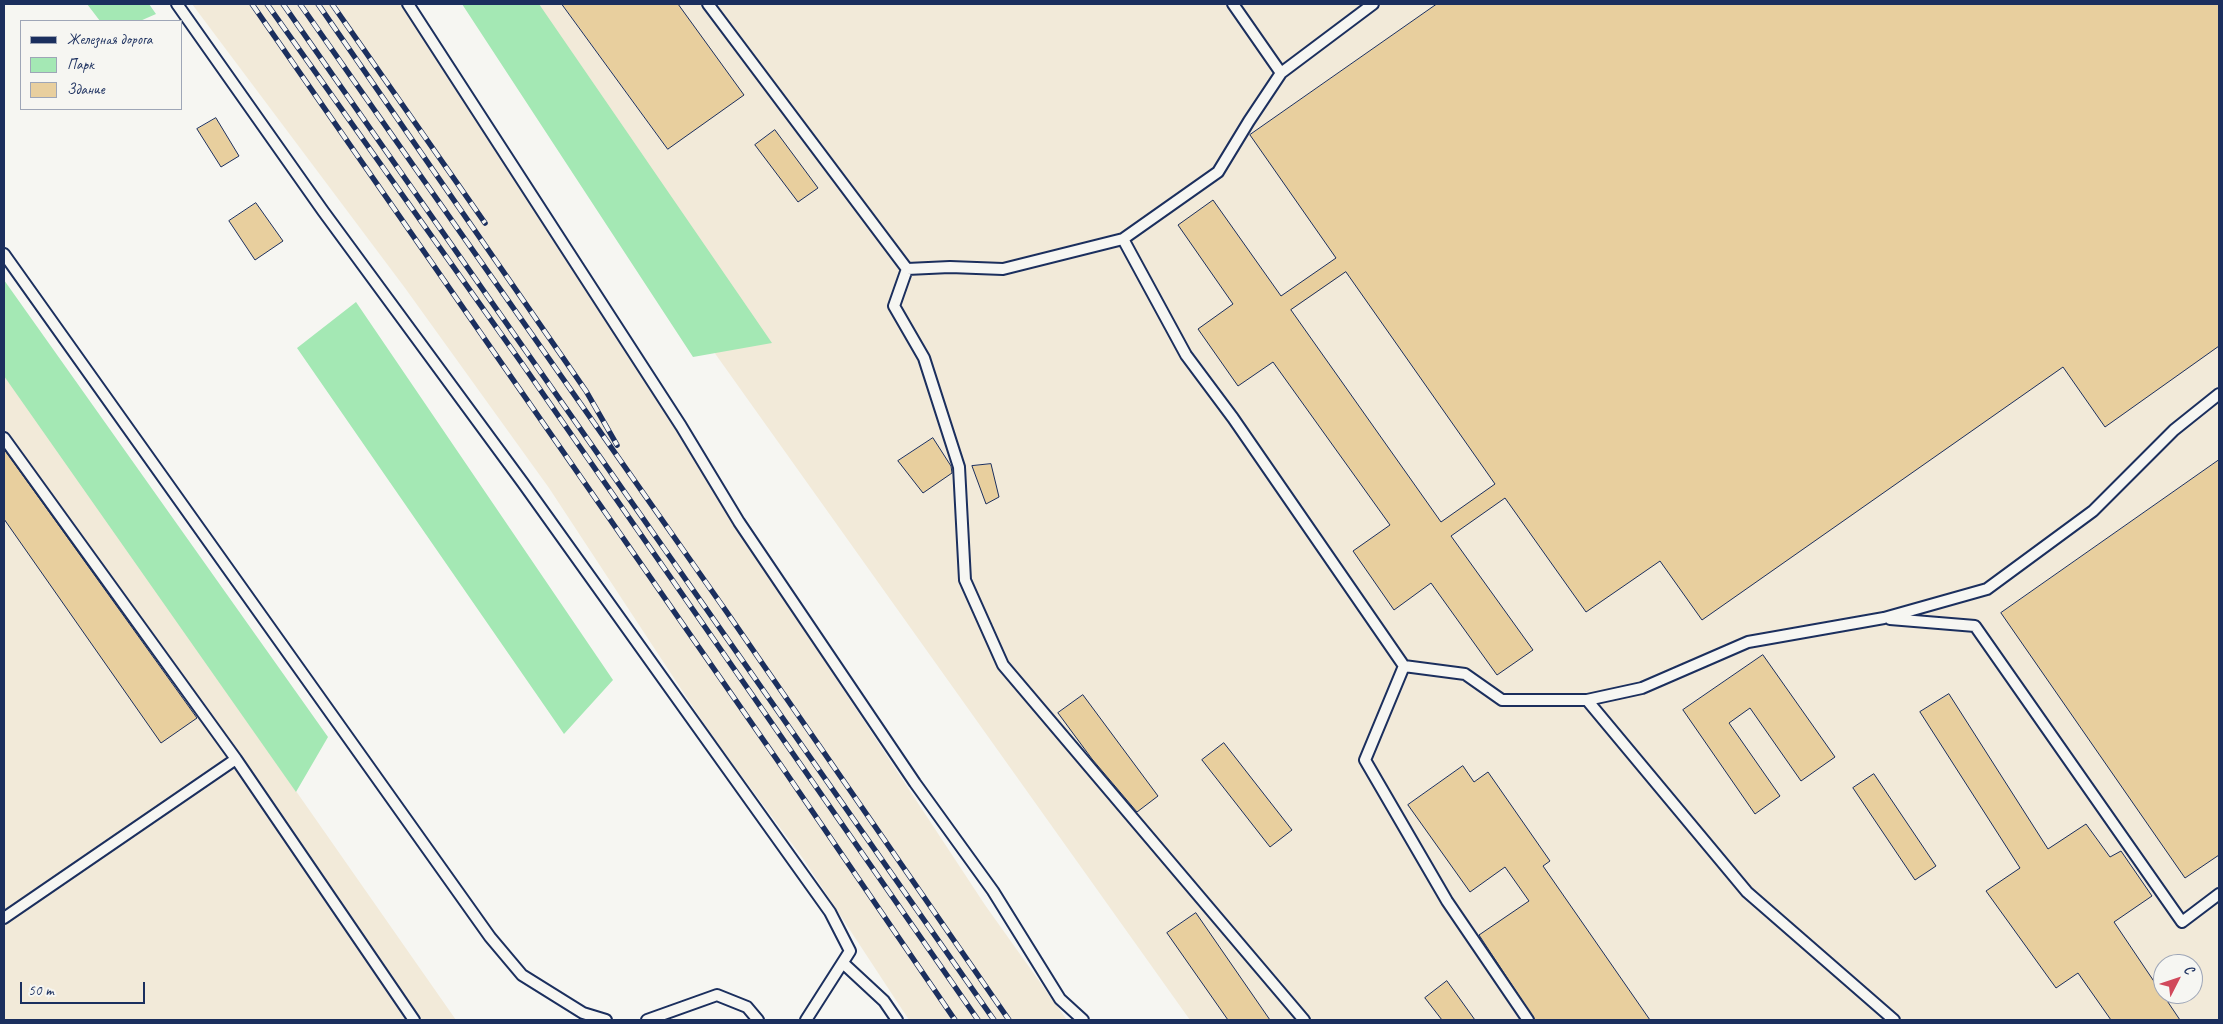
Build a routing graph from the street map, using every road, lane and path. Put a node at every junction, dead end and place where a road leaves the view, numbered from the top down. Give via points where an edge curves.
1 (177, 4) edge
2 (408, 4) edge
3 (708, 4) edge
4 (1233, 4) edge
5 (1373, 4) edge
6 (1281, 73) junction
7 (1122, 239) junction
8 (4, 254) edge
9 (907, 269) junction
10 (2219, 394) edge
11 (4, 438) edge
12 (1884, 618) junction
13 (1404, 666) junction
14 (1587, 700) junction
15 (236, 759) junction
16 (2219, 894) edge
17 (4, 918) edge
18 (843, 963) junction
19 (414, 1020) edge
20 (606, 1020) edge
21 (647, 1020) edge
22 (758, 1020) edge
23 (806, 1020) edge
24 (897, 1020) edge
25 (1083, 1020) edge
26 (1304, 1020) edge
27 (1528, 1020) edge
28 (1894, 1020) edge

1 - 18 lane via 830,912 850,951
2 - 25 lane via 681,426 739,522 915,783 994,890 1060,999
3 - 9 lane
4 - 6 lane
5 - 6 lane
6 - 7 lane via 1218,172
7 - 9 lane via 1003,269
7 - 13 lane via 1186,355
8 - 20 lane via 490,936 522,975 583,1013
9 - 26 lane via 894,306 924,358 959,467 965,580 1002,665
10 - 12 lane via 2174,430 2093,511 1987,589
11 - 15 lane
12 - 14 lane via 1748,642 1642,688
12 - 16 lane via 1975,626 2182,922
13 - 14 lane via 1465,674 1502,700
13 - 27 lane via 1365,760 1446,901
14 - 28 lane via 1747,892
15 - 17 lane
15 - 19 lane
18 - 23 lane
18 - 24 lane via 884,1001
21 - 22 lane via 716,994 747,1008

